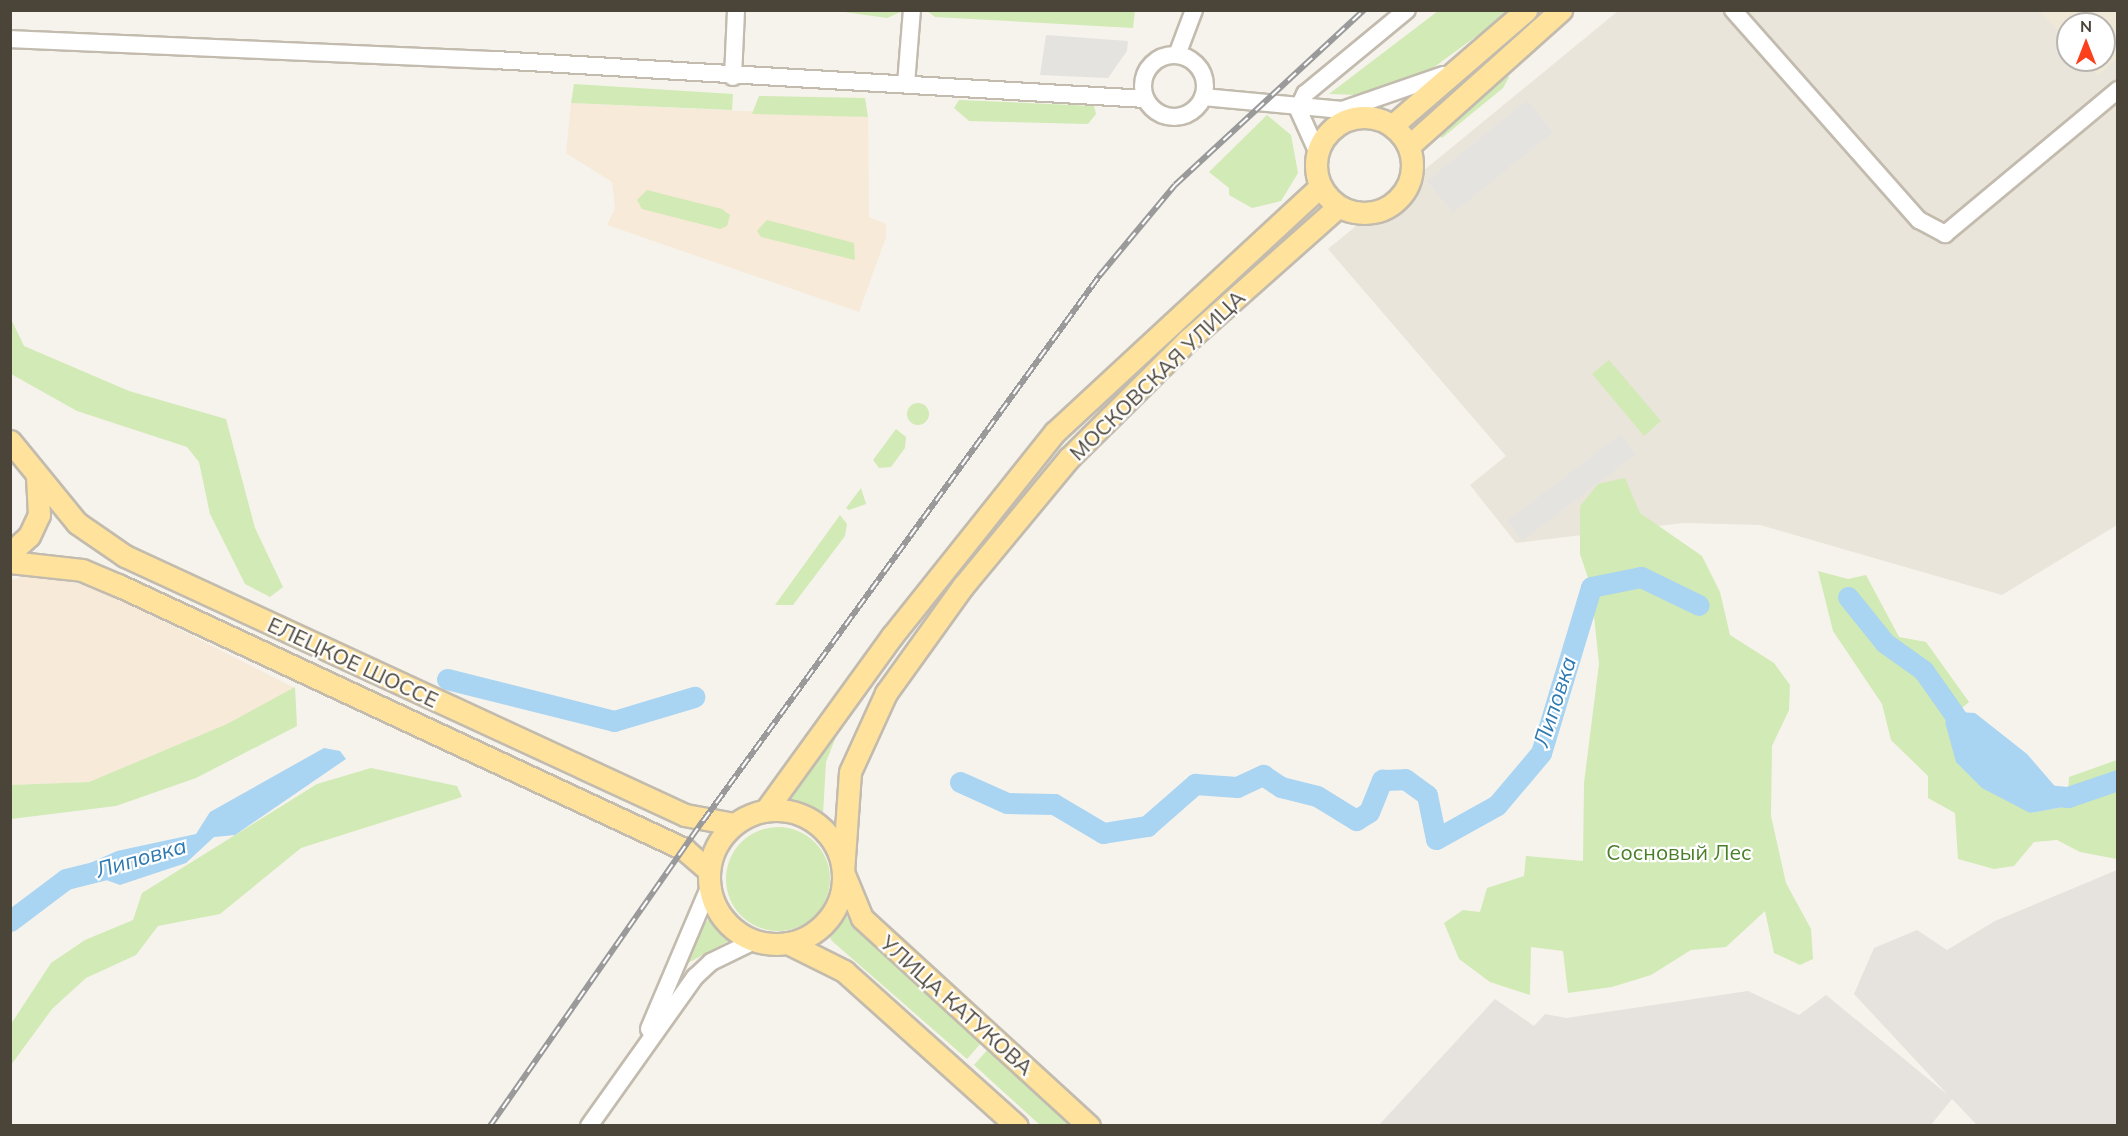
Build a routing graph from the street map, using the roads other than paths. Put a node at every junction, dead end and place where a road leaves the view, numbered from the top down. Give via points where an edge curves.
1 (736, 10) edge
2 (912, 10) edge
3 (1194, 10) edge
4 (1407, 10) edge
5 (1526, 10) edge
6 (1561, 10) edge
7 (1733, 10) edge
8 (10, 39) edge
9 (1177, 55) junction
10 (1463, 65) junction
11 (733, 77) junction
12 (906, 84) junction
13 (2118, 90) edge
14 (1203, 97) junction
15 (1145, 99) junction
16 (1298, 110) junction
17 (1342, 110) junction
18 (1369, 117) junction
19 (1393, 125) junction
20 (1410, 145) junction
21 (1317, 151) junction
22 (1320, 187) junction
23 (1338, 207) junction
24 (10, 441) edge
25 (35, 470) junction
26 (10, 553) edge
27 (10, 562) edge
28 (766, 810) junction
29 (733, 824) junction
30 (843, 872) junction
31 (709, 880) junction
32 (754, 941) junction
33 (788, 943) junction
34 (641, 1051) junction
35 (589, 1125) edge
36 (1017, 1125) edge
37 (1089, 1125) edge

1 - 11 street
2 - 12 street
3 - 9 street
4 - 16 street via 1305,94
5 - 10 main road
6 - 20 main road
7 - 13 street via 1919,220 1945,234
8 - 11 street
9 - 14 street via 1198,65
9 - 15 street via 1148,67
10 - 17 street via 1418,87
10 - 19 main road
11 - 12 street
12 - 15 street
14 - 15 street via 1190,113 1170,117
14 - 16 street
16 - 17 street
16 - 21 street
17 - 18 street
18 - 19 main road
18 - 21 main road via 1340,126
19 - 20 main road
20 - 23 main road via 1412,174 1395,201 1363,213
21 - 22 main road
22 - 23 main road
22 - 28 main road, МОСКОВСКАЯ УЛИЦА via 1055,432 892,636
23 - 30 main road, МОСКОВСКАЯ УЛИЦА via 1136,388 1069,458 963,586 886,693 859,743 845,797
24 - 25 main road, ЕЛЕЦКОЕ ШОССЕ
25 - 26 main road via 39,515 29,536
25 - 29 main road, ЕЛЕЦКОЕ ШОССЕ via 77,523 125,556 685,814
27 - 31 main road, ЕЛЕЦКОЕ ШОССЕ via 82,570 118,585 684,849
28 - 29 main road
28 - 30 main road via 784,810 816,823 835,845
29 - 31 main road via 716,846
30 - 33 main road via 838,904 828,920
30 - 37 main road, УЛИЦА КАТУКОВА via 862,918
31 - 32 main road via 729,925
31 - 34 street
32 - 33 main road
32 - 34 street via 711,962
33 - 36 main road via 844,970
34 - 35 street

